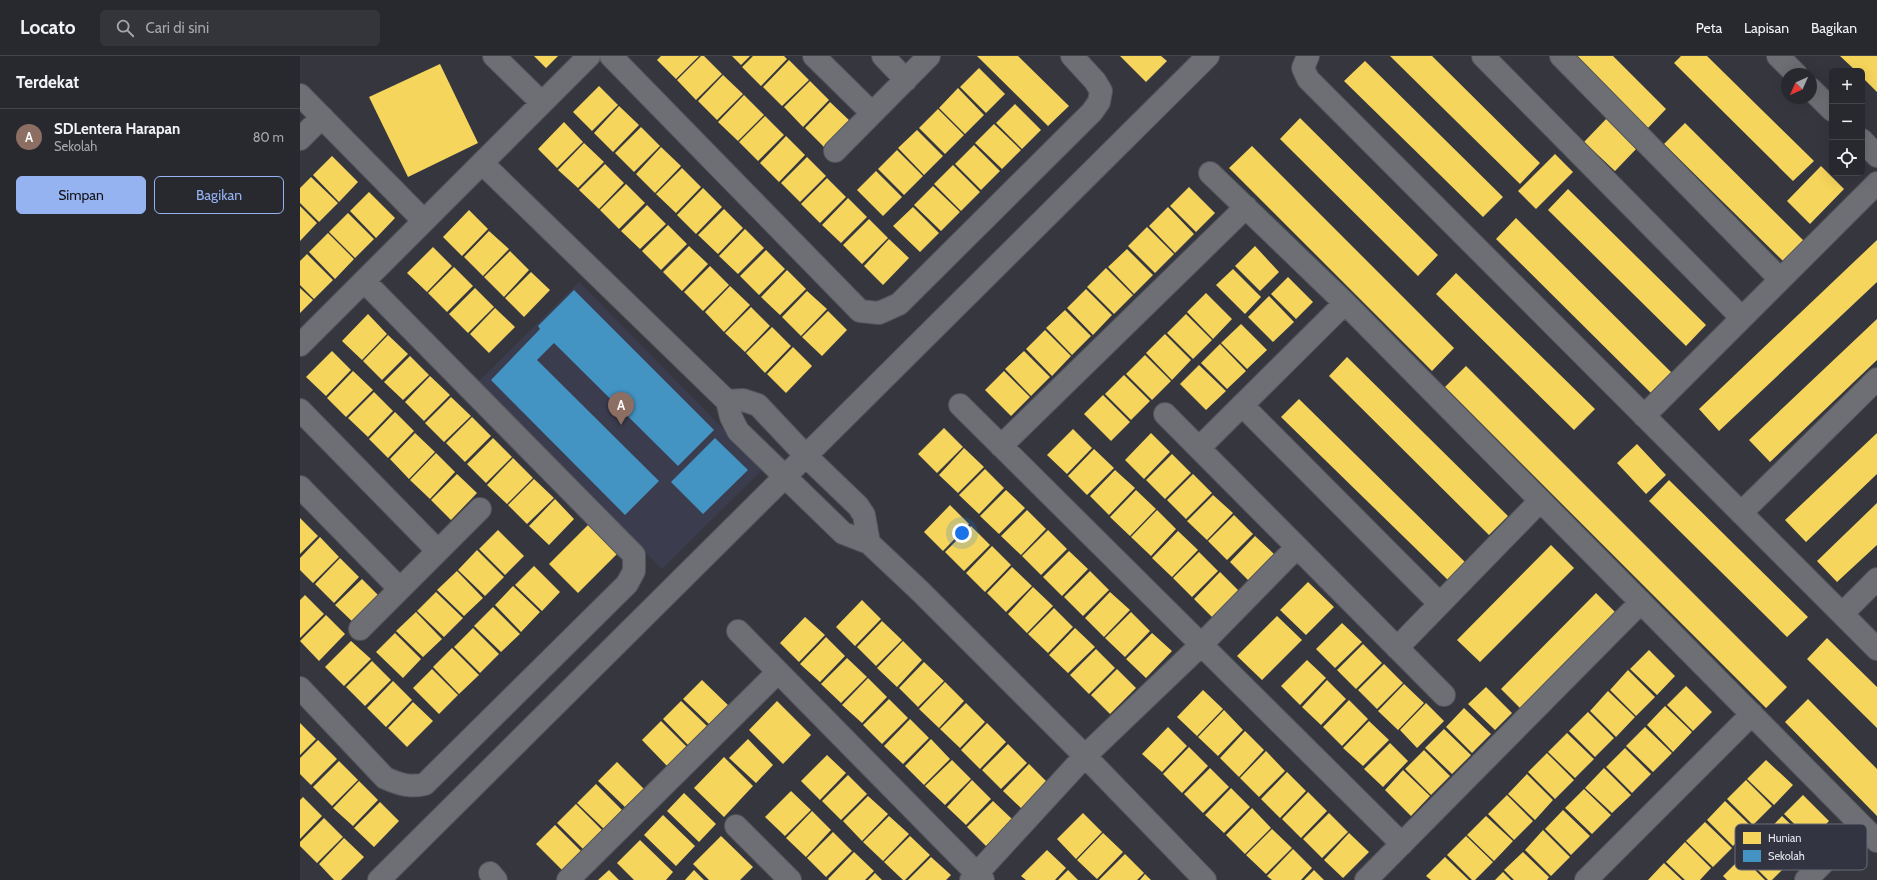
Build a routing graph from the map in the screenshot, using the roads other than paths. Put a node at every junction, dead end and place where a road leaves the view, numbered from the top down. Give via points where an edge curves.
1 (494, 56) edge
2 (589, 56) edge
3 (611, 56) edge
4 (814, 56) edge
5 (883, 56) edge
6 (929, 56) edge
7 (1072, 56) edge
8 (1208, 56) edge
9 (1308, 56) edge
10 (1484, 56) edge
11 (1561, 56) edge
12 (1778, 56) edge
13 (1790, 68) edge
14 (906, 80) junction
15 (300, 95) edge
16 (1817, 95) edge
17 (542, 103) junction
18 (1829, 107) edge
19 (872, 113) junction
20 (322, 117) junction
21 (300, 139) edge
22 (1865, 143) edge
23 (835, 151) dead end
24 (1877, 156) edge
25 (482, 163) junction
26 (1210, 173) dead end
27 (1877, 184) edge
28 (1246, 207) junction
29 (424, 221) junction
30 (1780, 279) junction
31 (364, 281) junction
32 (1344, 303) junction
33 (1742, 318) junction
34 (300, 345) edge
35 (1877, 379) edge
36 (727, 401) junction
37 (960, 405) dead end
38 (1242, 405) junction
39 (300, 410) edge
40 (1165, 414) dead end
41 (1644, 416) junction
42 (1001, 446) junction
43 (1199, 448) junction
44 (806, 456) junction
45 (785, 478) junction
46 (300, 487) edge
47 (1540, 501) junction
48 (480, 509) dead end
49 (1741, 513) junction
50 (869, 543) junction
51 (1297, 547) junction
52 (438, 551) junction
53 (1877, 580) edge
54 (400, 589) junction
55 (1641, 602) junction
56 (1440, 604) junction
57 (1842, 614) junction
58 (360, 629) dead end
59 (738, 631) dead end
60 (1202, 645) junction
61 (1397, 648) junction
62 (1877, 649) edge
63 (778, 672) junction
64 (300, 688) edge
65 (1444, 695) dead end
66 (1752, 714) junction
67 (1085, 756) junction
68 (1860, 824) edge
69 (736, 826) dead end
70 (1867, 831) edge
71 (1877, 841) edge
72 (1402, 844) junction
73 (1816, 870) edge
74 (778, 876) edge
75 (977, 878) edge
76 (379, 880) edge
77 (568, 880) edge
78 (1205, 880) edge
79 (1366, 880) edge
80 (1586, 880) edge
81 (1806, 880) edge

1 - 17 street
2 - 17 street
3 - 7 street via 860,311 880,312 899,304 1092,112 1099,102 1101,91
4 - 19 street
5 - 14 street
6 - 14 street
8 - 44 street
9 - 41 street via 1303,68 1308,79
10 - 33 street
11 - 30 street
12 - 13 street
14 - 19 street
15 - 20 street
16 - 18 street
17 - 25 street
19 - 23 street
20 - 21 street
20 - 29 street
22 - 24 street
25 - 29 street
25 - 36 street
26 - 28 street
27 - 30 street
28 - 32 street
28 - 42 street
29 - 31 street
30 - 33 street
31 - 34 street
31 - 64 street via 634,555 634,571 627,584 425,784 414,787 385,778
32 - 38 street
32 - 47 street
33 - 41 street
35 - 49 street
36 - 44 street via 743,400 758,405
36 - 45 street via 731,418 738,431
37 - 42 street
38 - 43 street
38 - 56 street
39 - 52 street
40 - 43 street
41 - 49 street
42 - 60 street
43 - 51 street
44 - 45 street
44 - 50 street via 858,506 864,515
45 - 50 street via 843,533
45 - 76 street
46 - 54 street
47 - 55 street
47 - 56 street
48 - 52 street
49 - 57 street
50 - 67 street
51 - 60 street
51 - 61 street
52 - 54 street
53 - 57 street
54 - 58 street
55 - 66 street
55 - 72 street
56 - 61 street
57 - 62 street
59 - 63 street
60 - 67 street
60 - 72 street
61 - 65 street
63 - 75 street
63 - 77 street
66 - 68 street
66 - 80 street
67 - 75 street
67 - 78 street
69 - 74 street
70 - 71 street
72 - 79 street
73 - 81 street

